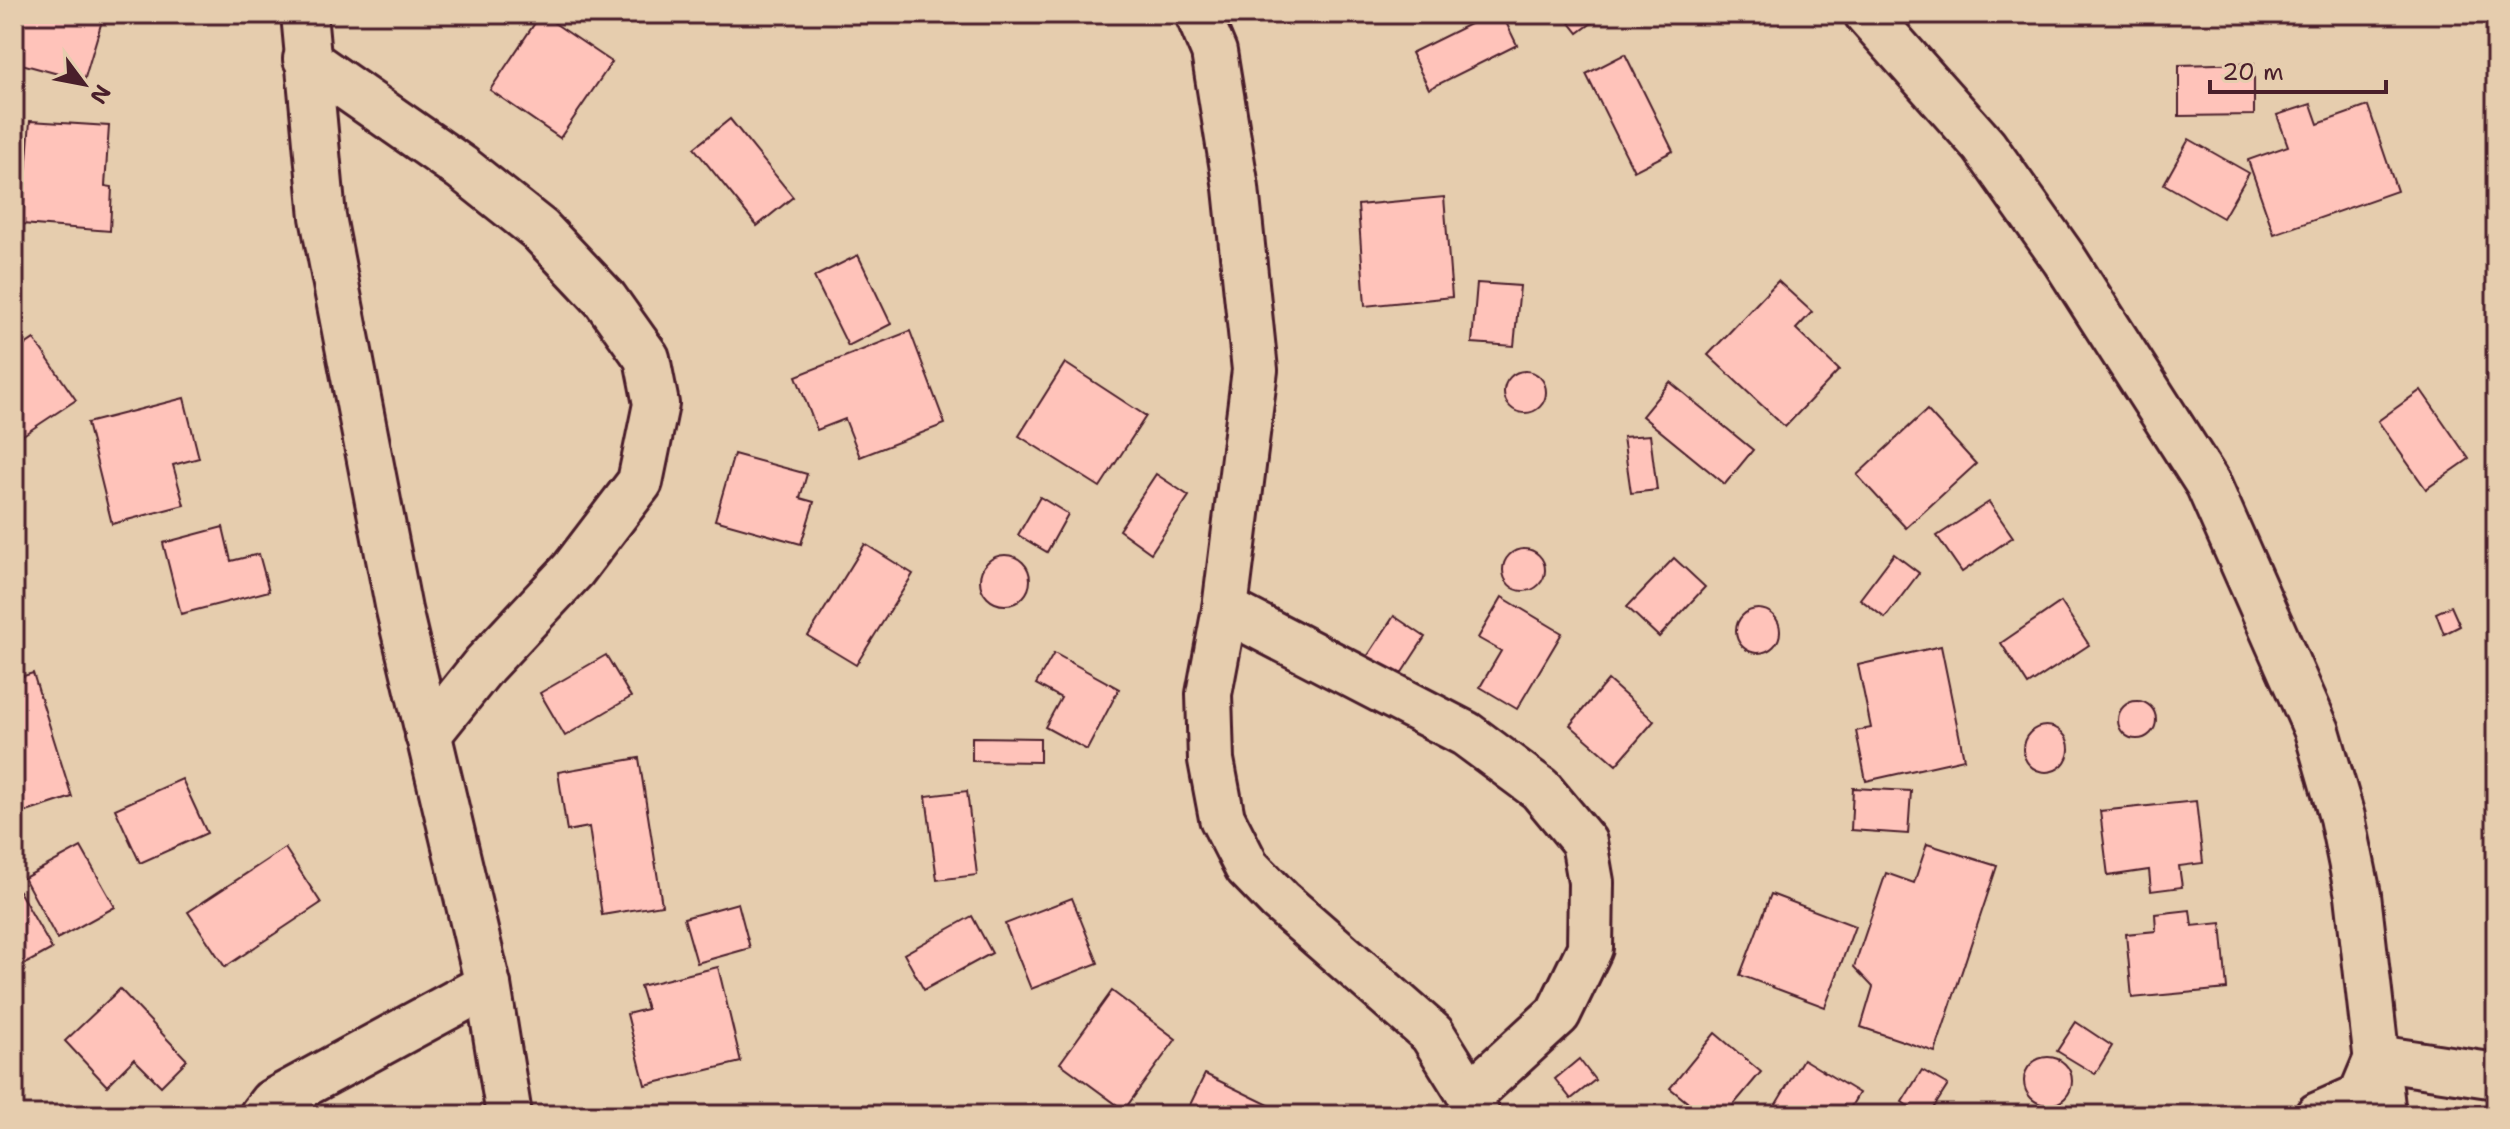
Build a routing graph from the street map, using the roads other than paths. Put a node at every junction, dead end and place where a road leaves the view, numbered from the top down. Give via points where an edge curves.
1 (304, 14) edge
2 (1198, 14) edge
3 (1867, 14) edge
4 (306, 59) junction
5 (1225, 609) junction
6 (428, 735) junction
7 (488, 985) junction
8 (2377, 1058) junction
9 (2496, 1076) edge
10 (1474, 1105) edge
11 (262, 1115) edge
12 (509, 1115) edge
13 (2318, 1115) edge
14 (2383, 1115) edge

1 - 4 street
2 - 5 street via 1214,52 1236,188 1255,370
3 - 8 street via 1984,146 2064,259 2208,484 2321,745 2358,895
4 - 6 street via 323,217
4 - 6 street via 462,168 540,230 605,299 647,358 656,404 640,482 573,570 484,665
5 - 10 street via 1209,694 1211,760 1222,818 1247,867 1280,901 1432,1034
5 - 10 street via 1466,734 1540,789 1584,842 1591,882 1590,948 1558,1014
6 - 7 street
7 - 11 street via 272,1102
7 - 12 street
8 - 9 street
8 - 13 street via 2361,1096
8 - 14 street

